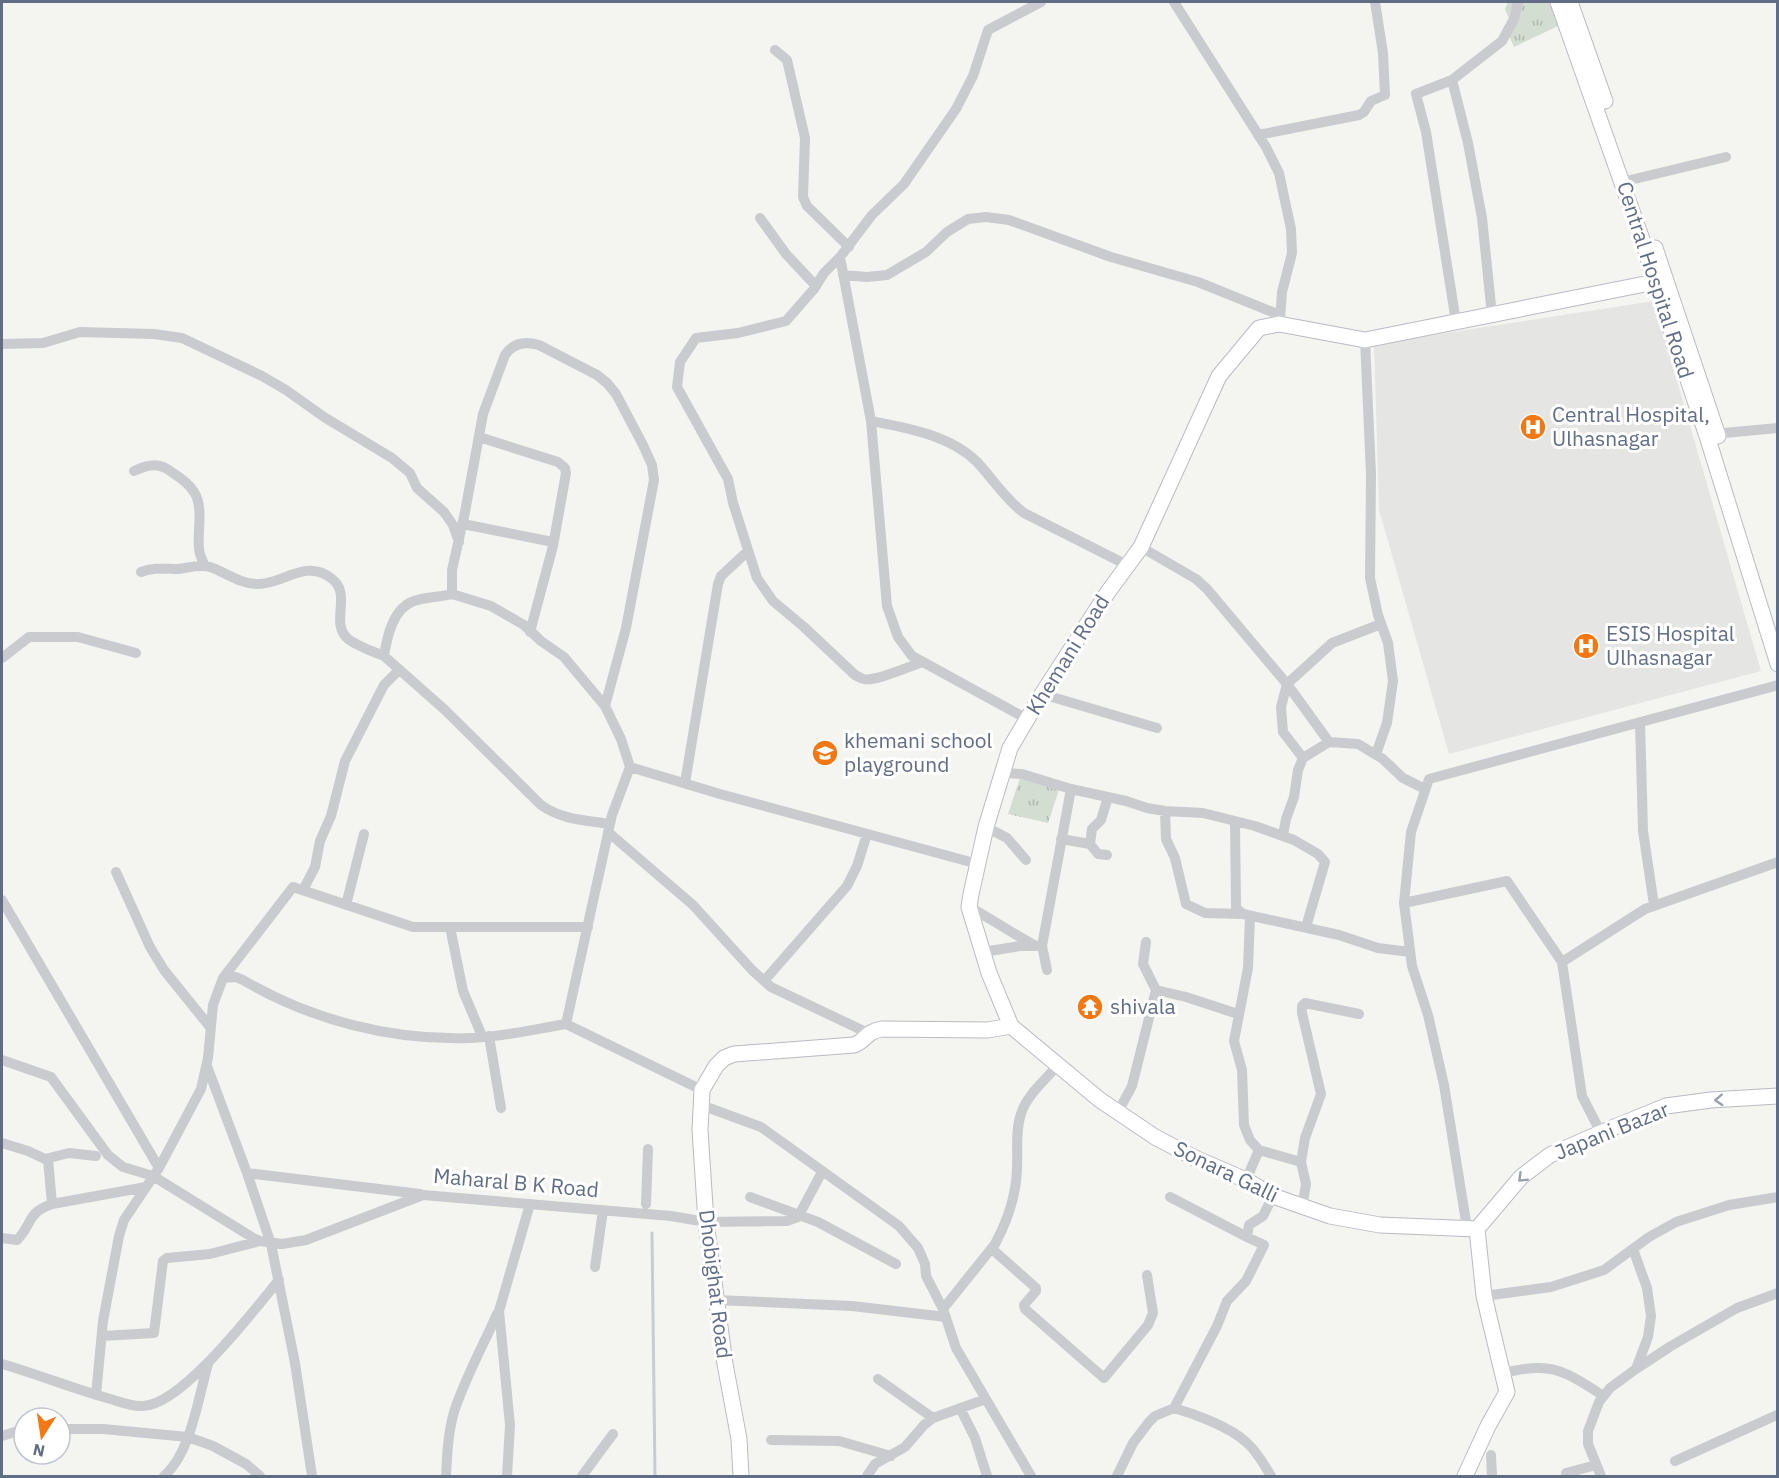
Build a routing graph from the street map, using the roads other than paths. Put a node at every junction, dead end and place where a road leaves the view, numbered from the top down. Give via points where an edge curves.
1 (1174, 2) edge
2 (1375, 2) edge
3 (1518, 2) edge
4 (1558, 2) edge
5 (1570, 2) edge
6 (1034, 3) edge
7 (775, 50) dead end
8 (1452, 80) junction
9 (1258, 135) junction
10 (1726, 157) dead end
11 (1627, 181) junction
12 (760, 218) dead end
13 (849, 247) junction
14 (840, 257) junction
15 (843, 275) junction
16 (1660, 280) junction
17 (816, 286) junction
18 (1492, 315) junction
19 (1280, 319) junction
20 (1456, 322) junction
21 (1365, 340) junction
22 (2, 344) edge
23 (871, 421) junction
24 (1778, 428) edge
25 (1712, 434) junction
26 (479, 437) junction
27 (134, 471) dead end
28 (463, 524) junction
29 (459, 542) junction
30 (553, 542) junction
31 (1141, 547) junction
32 (748, 551) junction
33 (1127, 565) junction
34 (205, 566) junction
35 (141, 572) dead end
36 (452, 594) junction
37 (1381, 624) junction
38 (1778, 630) edge
39 (531, 632) junction
40 (136, 653) dead end
41 (384, 656) junction
42 (2, 658) edge
43 (923, 662) junction
44 (1778, 664) edge
45 (399, 670) junction
46 (1287, 684) junction
47 (1778, 685) edge
48 (1042, 694) junction
49 (604, 706) junction
50 (1027, 719) junction
51 (1640, 722) junction
52 (1157, 728) dead end
53 (1329, 742) junction
54 (1376, 754) junction
55 (1303, 758) junction
56 (630, 767) junction
57 (1003, 773) junction
58 (685, 783) junction
59 (1071, 789) junction
60 (1425, 789) junction
61 (1108, 797) junction
62 (1165, 811) junction
63 (1235, 822) junction
64 (986, 826) junction
65 (609, 828) junction
66 (364, 834) dead end
67 (867, 834) junction
68 (1283, 835) junction
69 (1061, 839) junction
70 (1090, 844) junction
71 (1107, 855) dead end
72 (1026, 861) dead end
73 (1778, 862) edge
74 (978, 864) junction
75 (116, 872) dead end
76 (303, 890) junction
77 (2, 900) edge
78 (1404, 903) junction
79 (346, 905) junction
80 (1654, 905) junction
81 (969, 907) junction
82 (1247, 916) junction
83 (450, 927) junction
84 (588, 927) junction
85 (1305, 927) junction
86 (1146, 942) dead end
87 (1039, 946) junction
88 (982, 952) junction
89 (1410, 952) junction
90 (1562, 962) junction
91 (1047, 970) dead end
92 (223, 978) junction
93 (764, 981) junction
94 (1156, 990) junction
95 (1238, 1014) junction
96 (1359, 1014) dead end
97 (566, 1024) junction
98 (1011, 1026) junction
99 (210, 1027) junction
100 (868, 1033) junction
101 (486, 1036) junction
102 (2, 1060) edge
103 (207, 1066) junction
104 (1057, 1066) junction
105 (1778, 1096) edge
106 (702, 1097) junction
107 (501, 1108) dead end
108 (1118, 1112) junction
109 (1600, 1133) junction
110 (2, 1143) edge
111 (648, 1149) dead end
112 (1259, 1149) junction
113 (96, 1156) dead end
114 (48, 1159) junction
115 (1301, 1162) junction
116 (156, 1172) junction
117 (822, 1172) junction
118 (248, 1173) junction
119 (1246, 1180) junction
120 (146, 1187) junction
121 (423, 1195) junction
122 (750, 1197) dead end
123 (1170, 1197) dead end
124 (1273, 1197) junction
125 (1778, 1197) edge
126 (52, 1204) junction
127 (530, 1204) junction
128 (646, 1204) dead end
129 (1302, 1208) junction
130 (603, 1210) junction
131 (798, 1216) junction
132 (706, 1222) junction
133 (1472, 1228) junction
134 (1246, 1237) junction
135 (2, 1238) edge
136 (266, 1242) junction
137 (992, 1248) junction
138 (1633, 1249) junction
139 (896, 1264) dead end
140 (595, 1267) dead end
141 (1147, 1275) dead end
142 (279, 1280) junction
143 (1778, 1293) edge
144 (1484, 1296) junction
145 (716, 1300) junction
146 (499, 1311) junction
147 (945, 1313) junction
148 (102, 1336) junction
149 (2, 1364) edge
150 (208, 1364) junction
151 (1636, 1369) junction
152 (1502, 1373) junction
153 (878, 1379) dead end
154 (96, 1395) junction
155 (1604, 1396) junction
156 (986, 1399) junction
157 (960, 1408) junction
158 (1174, 1408) junction
159 (1778, 1416) edge
160 (933, 1419) junction
161 (72, 1429) edge
162 (613, 1434) dead end
163 (188, 1437) junction
164 (771, 1440) dead end
165 (1491, 1455) dead end
166 (891, 1456) junction
167 (1675, 1461) dead end
168 (1596, 1465) junction
169 (1566, 1473) dead end
170 (164, 1476) edge
171 (260, 1476) edge
172 (312, 1476) edge
173 (446, 1476) edge
174 (507, 1476) edge
175 (582, 1476) edge
176 (741, 1476) edge
177 (867, 1476) edge
178 (987, 1476) edge
179 (1031, 1476) edge
180 (1117, 1476) edge
181 (1271, 1476) edge
182 (1465, 1476) edge
183 (1492, 1476) edge
184 (1601, 1476) edge

1 - 9 street
2 - 9 street via 1385,95 1371,101 1359,115
3 - 8 street via 1502,41
4 - 11 street, Central Hospital Road
5 - 11 street, Central Hospital Road
6 - 13 street via 988,30 956,109 904,184 872,215
7 - 13 street via 787,60 805,138 803,197 807,206
8 - 18 street via 1482,218
8 - 20 street via 1416,94 1426,132
9 - 19 street via 1279,173 1291,229 1292,253
10 - 11 street
11 - 16 street, Central Hospital Road via 1645,248
12 - 17 street
13 - 14 street
14 - 15 street
14 - 17 street
15 - 19 street via 887,275 926,252 968,219 986,217 1009,220 1111,257 1198,282
15 - 23 street
16 - 18 street
16 - 25 street, Central Hospital Road
17 - 32 street via 786,321 696,338 680,362 676,387 728,479
18 - 20 street
19 - 21 street
19 - 31 street, Khemani Road via 1260,328 1219,376
20 - 21 street
21 - 37 street via 1371,474 1370,578
22 - 29 street via 43,343 80,332 154,334 182,339 262,376 392,458 444,512
23 - 33 street via 913,429 959,448 1024,513
23 - 43 street via 887,606 898,636 912,656
24 - 25 street
25 - 38 street, Central Hospital Road
25 - 44 street, Central Hospital Road
26 - 28 street
26 - 30 street via 558,462 565,468
26 - 49 street via 483,414 505,355 517,344 530,342 607,383 643,445 654,480 626,628
27 - 34 street via 159,465 194,491 199,517 198,547
28 - 29 street
28 - 30 street
29 - 36 street via 452,570
30 - 39 street
31 - 33 street, Khemani Road
31 - 46 street via 1196,579
32 - 43 street via 757,578 773,601 855,675 865,680 882,677
32 - 58 street via 721,576 718,584
33 - 48 street, Khemani Road
34 - 35 street
34 - 41 street via 257,584 295,572 327,575 342,593 342,633 348,640
36 - 39 street via 491,606
36 - 41 street via 413,601 398,614 389,628
37 - 46 street via 1332,643
37 - 54 street via 1393,681 1387,723
39 - 49 street via 564,657
40 - 42 street via 78,637 29,637
41 - 45 street
43 - 50 street
45 - 65 street via 541,805 565,818
45 - 76 street via 380,692 345,761 315,867
46 - 53 street
46 - 55 street via 1281,707 1283,732
47 - 51 street
48 - 50 street, Khemani Road
48 - 52 street
49 - 56 street
50 - 57 street, Khemani Road via 1010,748
51 - 60 street via 1429,779
51 - 80 street via 1642,831
53 - 54 street via 1358,744
53 - 55 street
54 - 60 street via 1403,778
55 - 68 street
56 - 58 street
56 - 65 street
57 - 59 street via 1022,774
57 - 64 street, Khemani Road
58 - 67 street
59 - 61 street
59 - 69 street
60 - 78 street via 1411,832
61 - 62 street
61 - 70 street via 1101,820 1092,829
62 - 63 street via 1203,813
62 - 82 street via 1166,839 1175,858 1186,904 1205,913
63 - 68 street
63 - 82 street via 1236,908
64 - 72 street via 1007,838
64 - 74 street, Khemani Road
65 - 84 street
65 - 93 street via 693,905
66 - 79 street
67 - 74 street
67 - 93 street via 846,886
68 - 85 street via 1325,862
69 - 70 street
69 - 87 street
70 - 71 street via 1098,854
73 - 80 street
74 - 81 street, Khemani Road
75 - 99 street via 150,947
76 - 79 street
76 - 92 street via 293,887
77 - 116 street
78 - 89 street
78 - 90 street via 1507,881
79 - 83 street via 413,927
80 - 90 street
81 - 87 street
81 - 88 street, Khemani Road
82 - 85 street
82 - 95 street via 1248,968
83 - 84 street
83 - 101 street via 463,991
84 - 97 street
85 - 89 street via 1378,948
86 - 94 street via 1143,964
87 - 88 street
87 - 91 street
88 - 98 street, Khemani Road
89 - 133 street via 1444,1085
90 - 109 street via 1582,1096
92 - 99 street
92 - 101 street via 236,977 301,1010 372,1029 436,1038
93 - 100 street via 784,995
94 - 95 street
94 - 108 street via 1132,1086
95 - 112 street via 1234,1041 1242,1070 1244,1125
96 - 115 street via 1305,1003 1302,1006 1321,1094
97 - 101 street
97 - 106 street
98 - 100 street via 988,1030 882,1029
98 - 104 street, Sonara Galli
99 - 103 street
100 - 106 street via 854,1046 729,1055 716,1066
101 - 107 street
102 - 116 street via 51,1077 108,1155 123,1167
103 - 116 street via 201,1089
103 - 118 street
104 - 108 street, Sonara Galli
104 - 137 street via 1021,1113 1017,1180 1007,1218
105 -> 109 street, Japani Bazar via 1666,1106
106 - 117 street via 761,1127
106 - 132 street, Dhobighat Road via 700,1156
108 - 119 street, Sonara Galli via 1155,1137
109 -> 133 street, Japani Bazar via 1550,1155 1521,1177
110 - 114 street
111 - 128 street
112 - 115 street
112 - 119 street
113 - 114 street via 69,1153
114 - 126 street
115 - 129 street via 1306,1184
116 - 120 street
116 - 136 street
117 - 131 street
117 - 147 street via 899,1226 918,1248 926,1276
118 - 121 street
118 - 136 street
119 - 124 street, Sonara Galli
120 - 126 street
120 - 148 street via 130,1208 119,1236
121 - 127 street, Maharal B K Road
121 - 136 street, Maharal B K Road via 306,1240
122 - 131 street
123 - 134 street
124 - 129 street, Sonara Galli
124 - 134 street via 1263,1216 1249,1225
125 - 138 street via 1729,1205 1676,1222
126 - 135 street via 31,1217 17,1240
127 - 130 street, Maharal B K Road
127 - 146 street
129 - 133 street, Sonara Galli via 1380,1225
130 - 132 street, Maharal B K Road
130 - 140 street
131 - 132 street, Maharal B K Road via 787,1221
131 - 139 street via 818,1222
132 - 145 street, Dhobighat Road
133 - 144 street
134 - 158 street via 1263,1245 1245,1281 1227,1301
136 - 142 street
136 - 148 street, Maharal B K Road via 163,1260 154,1333
137 - 141 street via 1036,1288 1025,1309 1104,1378 1151,1319
137 - 147 street
138 - 144 street via 1604,1270 1551,1287
138 - 151 street via 1647,1288 1651,1316
142 - 150 street
142 - 172 street
143 - 151 street via 1737,1308
144 - 152 street
145 - 147 street
145 - 176 street, Dhobighat Road via 739,1439
146 - 173 street via 454,1414
146 - 174 street via 510,1425
147 - 156 street via 956,1348
148 - 154 street
149 - 154 street
150 - 154 street via 157,1403 143,1406
150 - 163 street
151 - 155 street
152 - 155 street via 1551,1368
152 - 182 street via 1507,1392
153 - 160 street
155 - 168 street via 1588,1431
156 - 157 street
156 - 179 street
157 - 160 street
157 - 178 street
158 - 180 street via 1149,1422 1133,1443
158 - 181 street via 1196,1414 1243,1440
159 - 167 street
160 - 166 street
161 - 163 street
162 - 175 street
163 - 170 street via 175,1464
163 - 171 street via 213,1446
164 - 166 street via 839,1441
165 - 183 street
166 - 177 street via 875,1464
168 - 169 street
168 - 184 street

